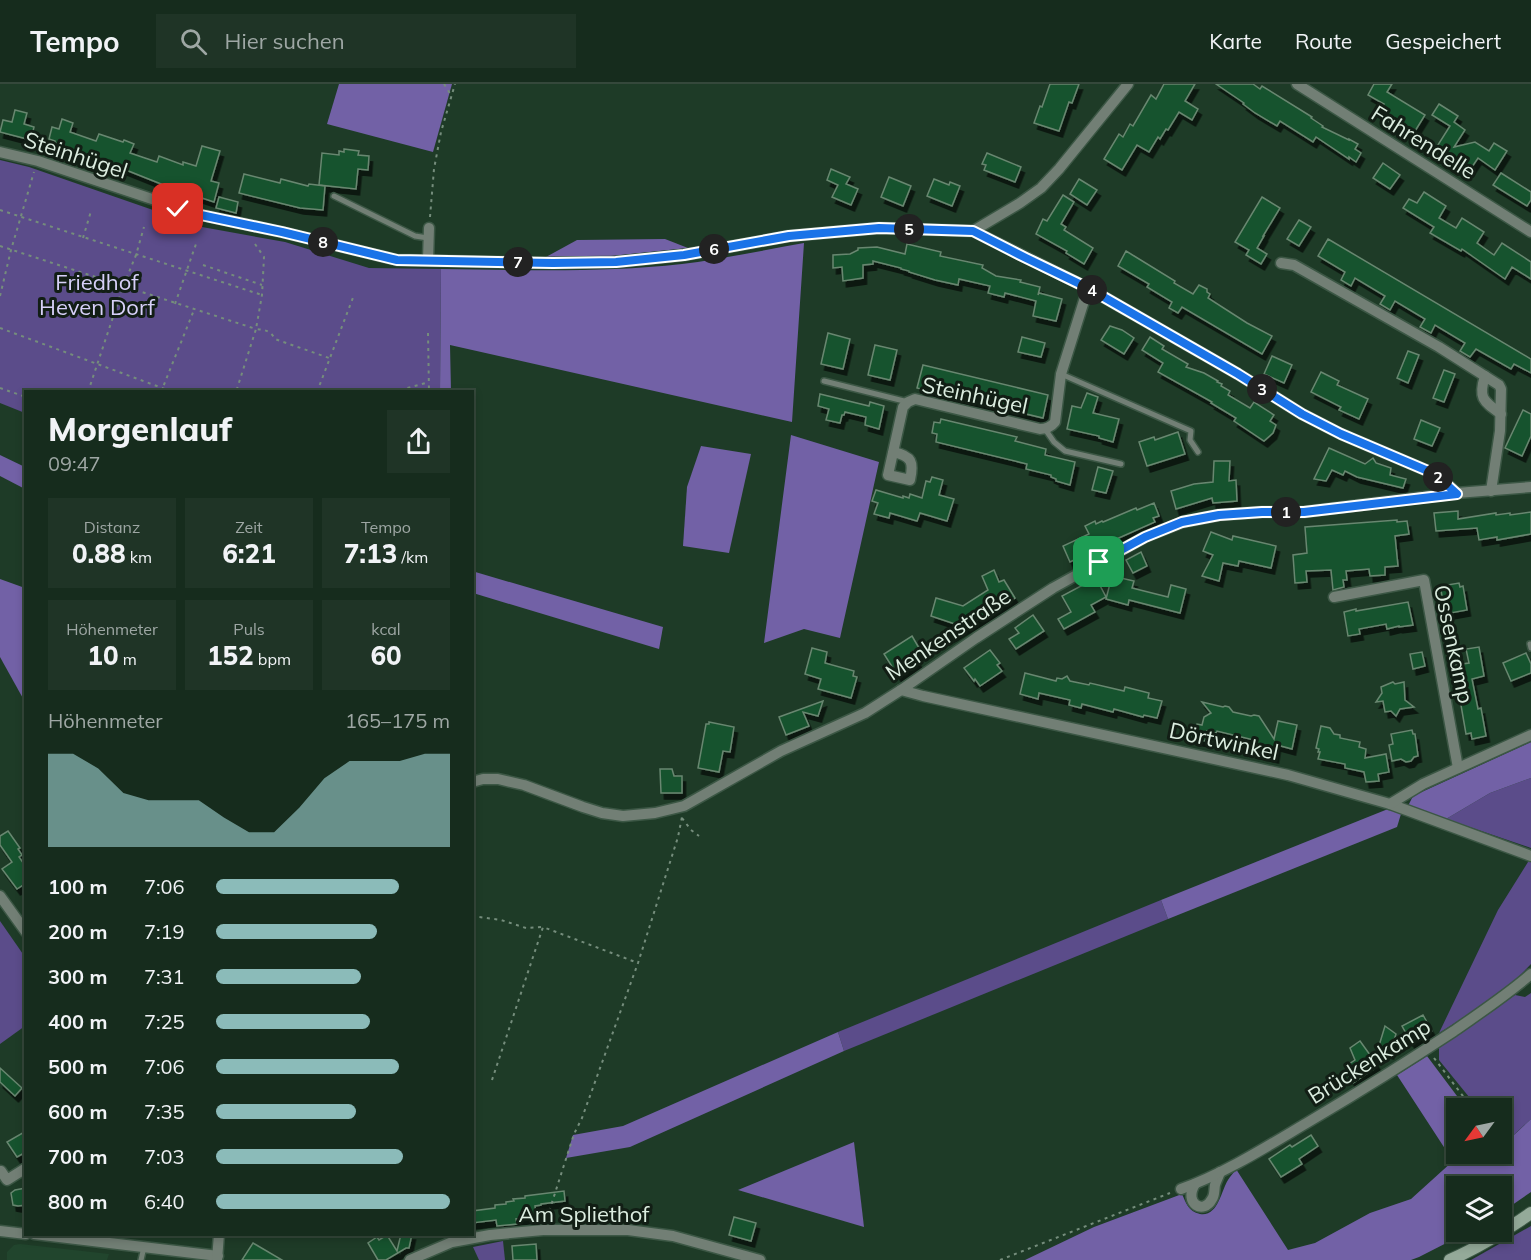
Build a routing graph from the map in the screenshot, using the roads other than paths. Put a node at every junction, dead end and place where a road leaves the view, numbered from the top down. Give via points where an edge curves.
1 (1128, 84) edge
2 (1297, 84) edge
3 (0, 152) edge
4 (334, 196) dead end
5 (973, 231) junction
6 (1531, 232) edge
7 (429, 233) joint
8 (428, 260) junction
9 (1281, 263) dead end
10 (1088, 288) junction
11 (1061, 375) junction
12 (1485, 376) junction
13 (824, 381) dead end
14 (908, 402) junction
15 (1501, 414) junction
16 (1045, 429) junction
17 (893, 452) dead end
18 (1198, 452) dead end
19 (1121, 464) dead end
20 (1531, 488) edge
21 (1491, 491) junction
22 (1457, 494) junction
23 (1334, 597) dead end
24 (901, 690) junction
25 (1531, 735) edge
26 (1458, 768) junction
27 (474, 781) edge
28 (1390, 804) junction
29 (1531, 856) edge
30 (0, 896) edge
31 (24, 929) edge
32 (1531, 974) edge
33 (24, 1169) edge
34 (1, 1171) edge
35 (1220, 1172) junction
36 (1195, 1184) junction
37 (1181, 1189) road end
38 (1531, 1213) edge
39 (0, 1231) edge
40 (24, 1234) edge
41 (51, 1236) edge
42 (219, 1236) edge
43 (144, 1247) junction
44 (218, 1258) edge
45 (141, 1260) edge
46 (410, 1260) edge
47 (760, 1260) edge
48 (1450, 1260) edge

1 - 5 street via 1041,188
2 - 6 street, Fahrendelle
3 - 8 street, Steinhügel via 196,214 397,260
4 - 7 lane via 415,236
5 - 8 street, Steinhügel via 879,228 789,236 684,255 616,262
5 - 10 street, Steinhügel
7 - 8 street
9 - 12 street via 1293,265
10 - 11 street, Steinhügel
10 - 22 street, Steinhügel via 1302,414 1435,474
11 - 16 street, Steinhügel via 1055,422
11 - 18 lane via 1191,431 1190,440
12 - 15 street via 1501,389
12 - 15 street via 1483,397
13 - 14 lane
14 - 16 street, Steinhügel via 915,399
14 - 17 street, Steinhügel via 903,407
15 - 21 street
16 - 19 lane via 1065,450
20 - 21 street, Menkenstraße
21 - 22 street, Menkenstraße
22 - 24 street, Menkenstraße via 1304,512 1219,515 1182,522 1145,537 1053,588
23 - 26 street, Ossenkamp via 1424,580
24 - 27 street, Menkenstraße via 859,716 781,751 684,806 655,813 602,813 524,785 498,779
24 - 28 street, Dörtwinkel via 1288,775
25 - 26 street
26 - 28 street
28 - 29 street, Dörtwinkel
30 - 31 street
32 - 35 street, Brückenkamp via 1508,994 1357,1093
33 - 34 street via 7,1180
35 - 36 street, Brückenkamp
35 - 36 street via 1213,1199 1204,1206 1193,1203 1191,1190
36 - 37 street, Brückenkamp
38 - 48 main road
39 - 40 street
41 - 43 street
42 - 44 street
43 - 44 street
43 - 45 lane
46 - 47 street, Am Spliethof via 452,1242 543,1230 628,1230 673,1236

